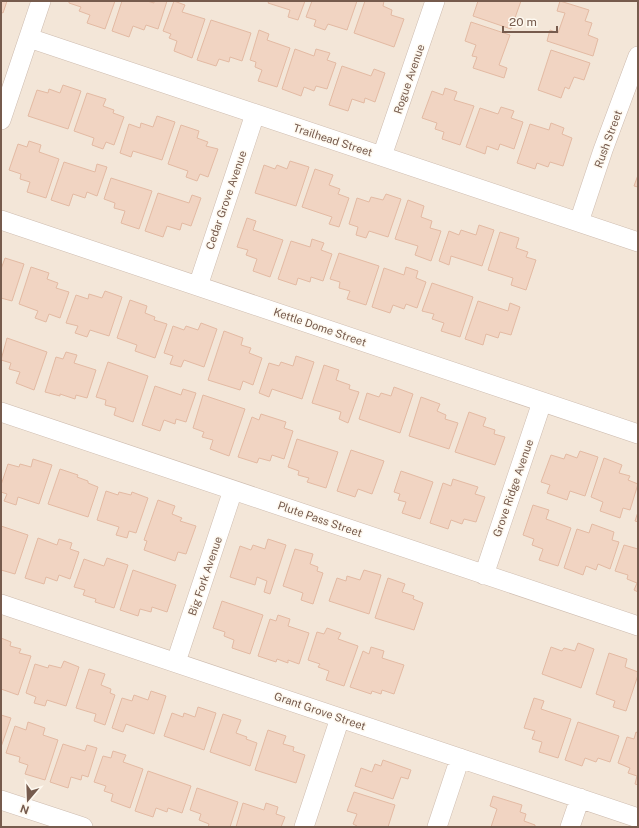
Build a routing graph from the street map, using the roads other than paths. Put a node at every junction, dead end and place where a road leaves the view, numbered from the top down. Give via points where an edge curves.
1 (41, 1) edge
2 (435, 1) edge
3 (29, 38) junction
4 (638, 56) edge
5 (255, 114) junction
6 (1, 120) edge
7 (382, 156) junction
8 (1, 220) edge
9 (579, 222) junction
10 (638, 242) edge
11 (198, 286) junction
12 (542, 402) junction
13 (1, 412) edge
14 (638, 434) edge
15 (234, 490) junction
16 (484, 575) junction
17 (1, 604) edge
18 (638, 626) edge
19 (176, 662) junction
20 (340, 718) junction
21 (460, 758) junction
22 (580, 798) junction
23 (1, 800) edge
24 (638, 818) edge
25 (83, 827) edge
26 (304, 827) edge
27 (437, 827) edge
28 (570, 827) edge

1 - 3 street
2 - 7 street, Rogue Avenue
3 - 5 street, Trailhead Street
3 - 6 street
4 - 9 street, Rush Street
5 - 7 street, Trailhead Street
5 - 11 street, Cedar Grove Avenue
7 - 9 street, Trailhead Street
8 - 11 street, Kettle Dome Street
9 - 10 street, Trailhead Street
11 - 12 street, Kettle Dome Street
12 - 14 street, Kettle Dome Street
12 - 16 street, Grove Ridge Avenue
13 - 15 street, Plute Pass Street
15 - 16 street, Plute Pass Street
15 - 19 street, Big Fork Avenue
16 - 18 street, Plute Pass Street
17 - 19 street, Grant Grove Street
19 - 20 street, Grant Grove Street
20 - 21 street, Grant Grove Street
20 - 26 street
21 - 22 street, Grant Grove Street
21 - 27 street
22 - 24 street, Grant Grove Street
22 - 28 street
23 - 25 street

